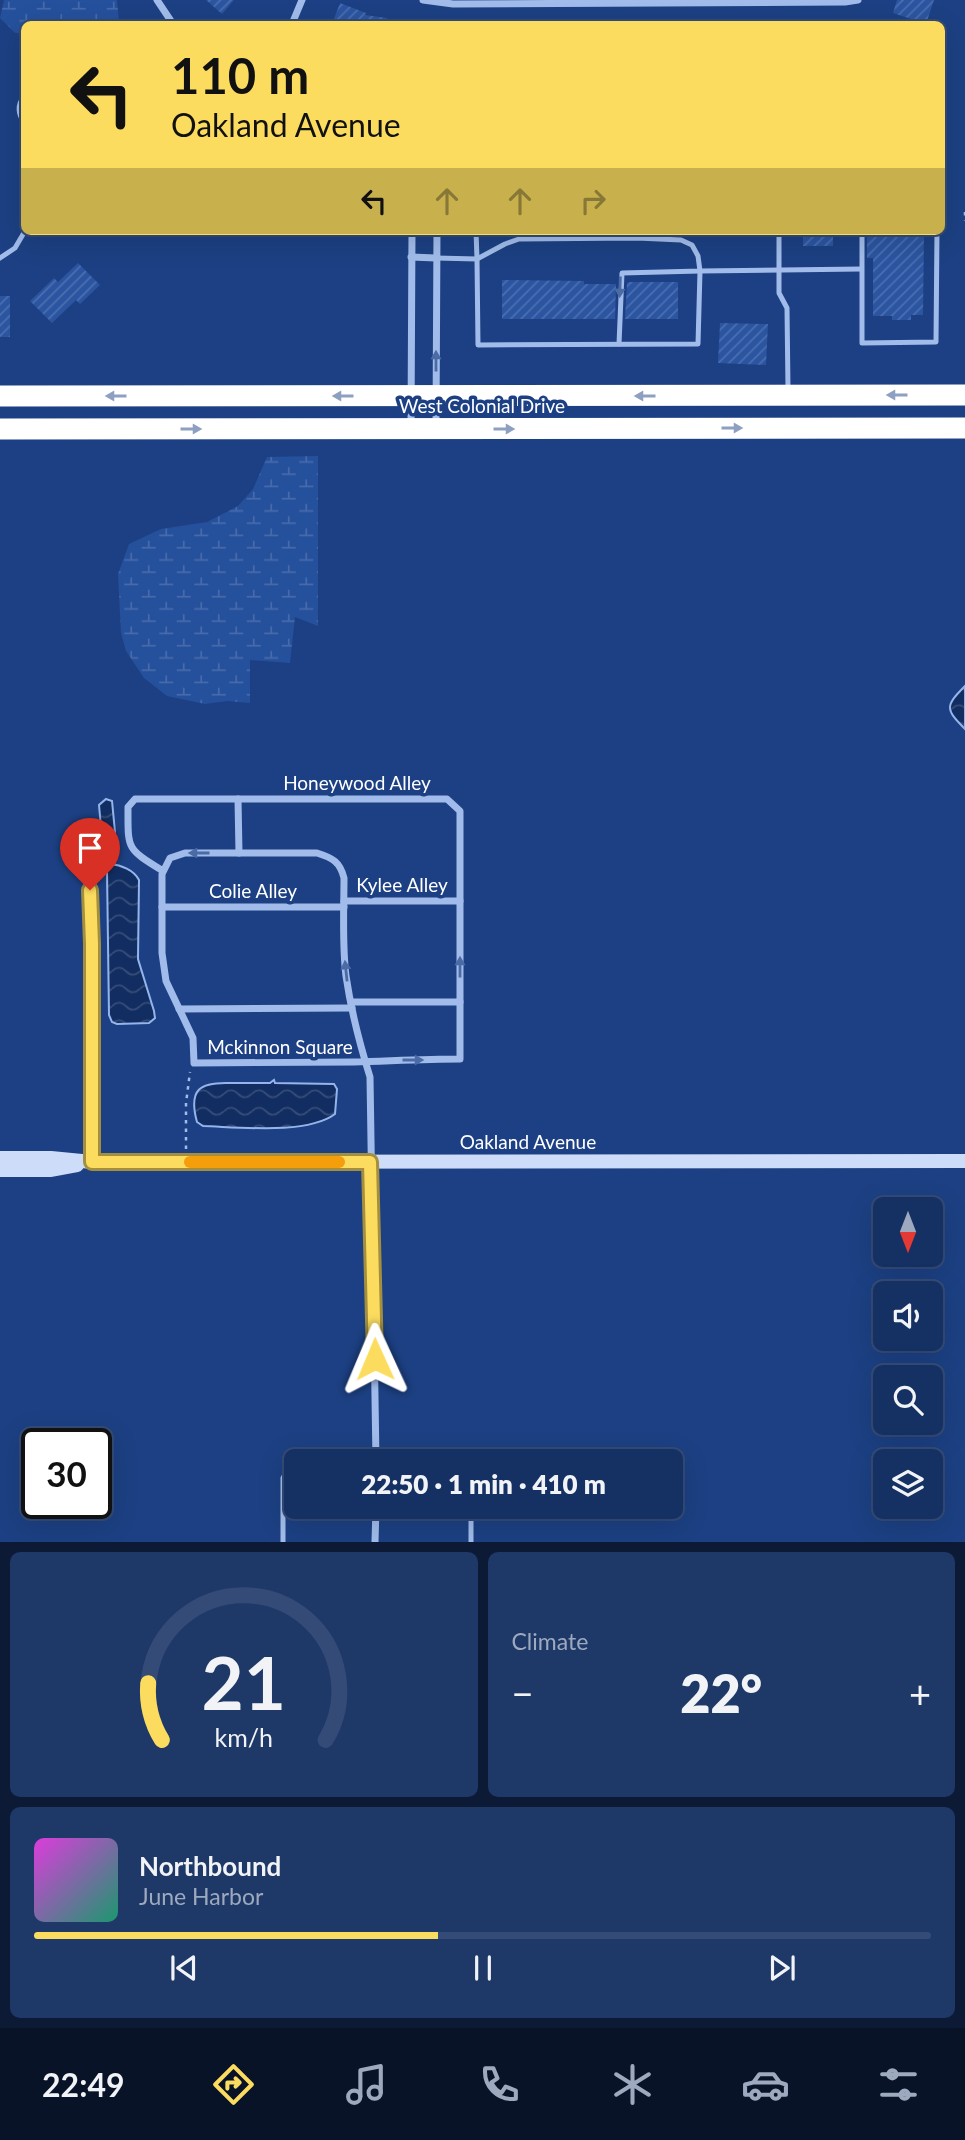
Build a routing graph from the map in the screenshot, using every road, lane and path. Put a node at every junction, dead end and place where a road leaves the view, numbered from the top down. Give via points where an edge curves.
1 (157, 0) edge
2 (302, 0) edge
3 (423, 0) edge
4 (502, 0) edge
5 (858, 0) edge
6 (737, 1) edge
7 (795, 1) edge
8 (515, 3) junction
9 (171, 21) edge
10 (293, 21) edge
11 (965, 212) edge
12 (965, 221) edge
13 (23, 235) edge
14 (412, 235) edge
15 (437, 235) edge
16 (476, 235) edge
17 (634, 235) edge
18 (779, 235) edge
19 (862, 235) edge
20 (937, 235) edge
21 (411, 257) junction
22 (0, 258) edge
23 (436, 258) junction
24 (477, 259) junction
25 (861, 269) junction
26 (778, 270) junction
27 (699, 271) junction
28 (619, 344) junction
29 (965, 395) edge
30 (0, 396) edge
31 (411, 396) junction
32 (436, 396) junction
33 (788, 396) junction
34 (965, 428) edge
35 (0, 429) edge
36 (411, 429) junction
37 (436, 429) junction
38 (238, 799) junction
39 (87, 837) dead end
40 (239, 853) junction
41 (163, 871) junction
42 (460, 901) junction
43 (344, 904) junction
44 (162, 906) junction
45 (460, 1002) junction
46 (351, 1005) junction
47 (179, 1009) junction
48 (365, 1062) junction
49 (194, 1063) junction
50 (0, 1158) edge
51 (965, 1161) edge
52 (92, 1162) junction
53 (186, 1162) junction
54 (370, 1162) junction
55 (0, 1170) edge
56 (376, 1449) edge
57 (284, 1476) edge
58 (376, 1519) edge
59 (471, 1519) edge
60 (283, 1542) edge
61 (375, 1542) edge
62 (471, 1542) edge

1 - 9 street
2 - 10 street
3 - 8 street
4 - 8 street
5 - 7 street
6 - 7 street
6 - 8 street
11 - 12 path
13 - 22 lane via 16,248
14 - 21 street
15 - 23 street
16 - 24 lane
17 - 24 lane via 519,239
17 - 27 lane via 692,245
18 - 26 lane
19 - 25 lane
20 - 25 lane via 936,342 862,343
21 - 23 street
21 - 31 street
23 - 24 lane
32 -> 23 street
24 - 28 lane via 478,345
25 - 26 lane
26 - 27 lane
26 - 33 lane via 779,293 787,308
27 -> 28 lane via 622,273
27 - 28 lane via 698,344
29 -> 33 highway, West Colonial Drive
31 -> 30 highway, West Colonial Drive
31 - 32 highway, West Colonial Drive
31 - 36 street
33 -> 32 highway, West Colonial Drive
32 - 37 street
37 -> 34 highway, West Colonial Drive
35 -> 36 highway, West Colonial Drive
36 - 37 highway, West Colonial Drive
38 - 40 street
38 - 41 street, Honeywood Alley via 135,799 128,807 128,845
38 - 42 street, Honeywood Alley via 447,799 460,811
39 - 52 street
40 -> 41 street, Mckinnon Square via 185,853 170,858
40 - 43 street, Mckinnon Square via 330,857 341,865
41 - 44 street, Mckinnon Square
42 - 43 street, Kylee Alley
45 -> 42 street, Honeywood Alley
43 - 44 street, Colie Alley
46 -> 43 street, Mckinnon Square
44 - 47 street, Mckinnon Square via 166,981
45 - 46 street
48 -> 45 street, Honeywood Alley via 460,1059
46 - 47 street
46 - 48 street, Mckinnon Square
47 - 49 street, Mckinnon Square via 192,1038
48 - 49 street, Mckinnon Square
48 - 54 street, Mckinnon Square via 370,1077
49 - 53 path via 186,1103
50 - 52 street, Oakland Avenue
51 - 54 street, Oakland Avenue
52 - 53 street, Oakland Avenue
52 - 55 street, Oakland Avenue via 50,1170
53 - 54 street, Oakland Avenue
54 - 56 street, Mckinnon Square
57 - 60 lane
58 - 61 street
59 - 62 lane

